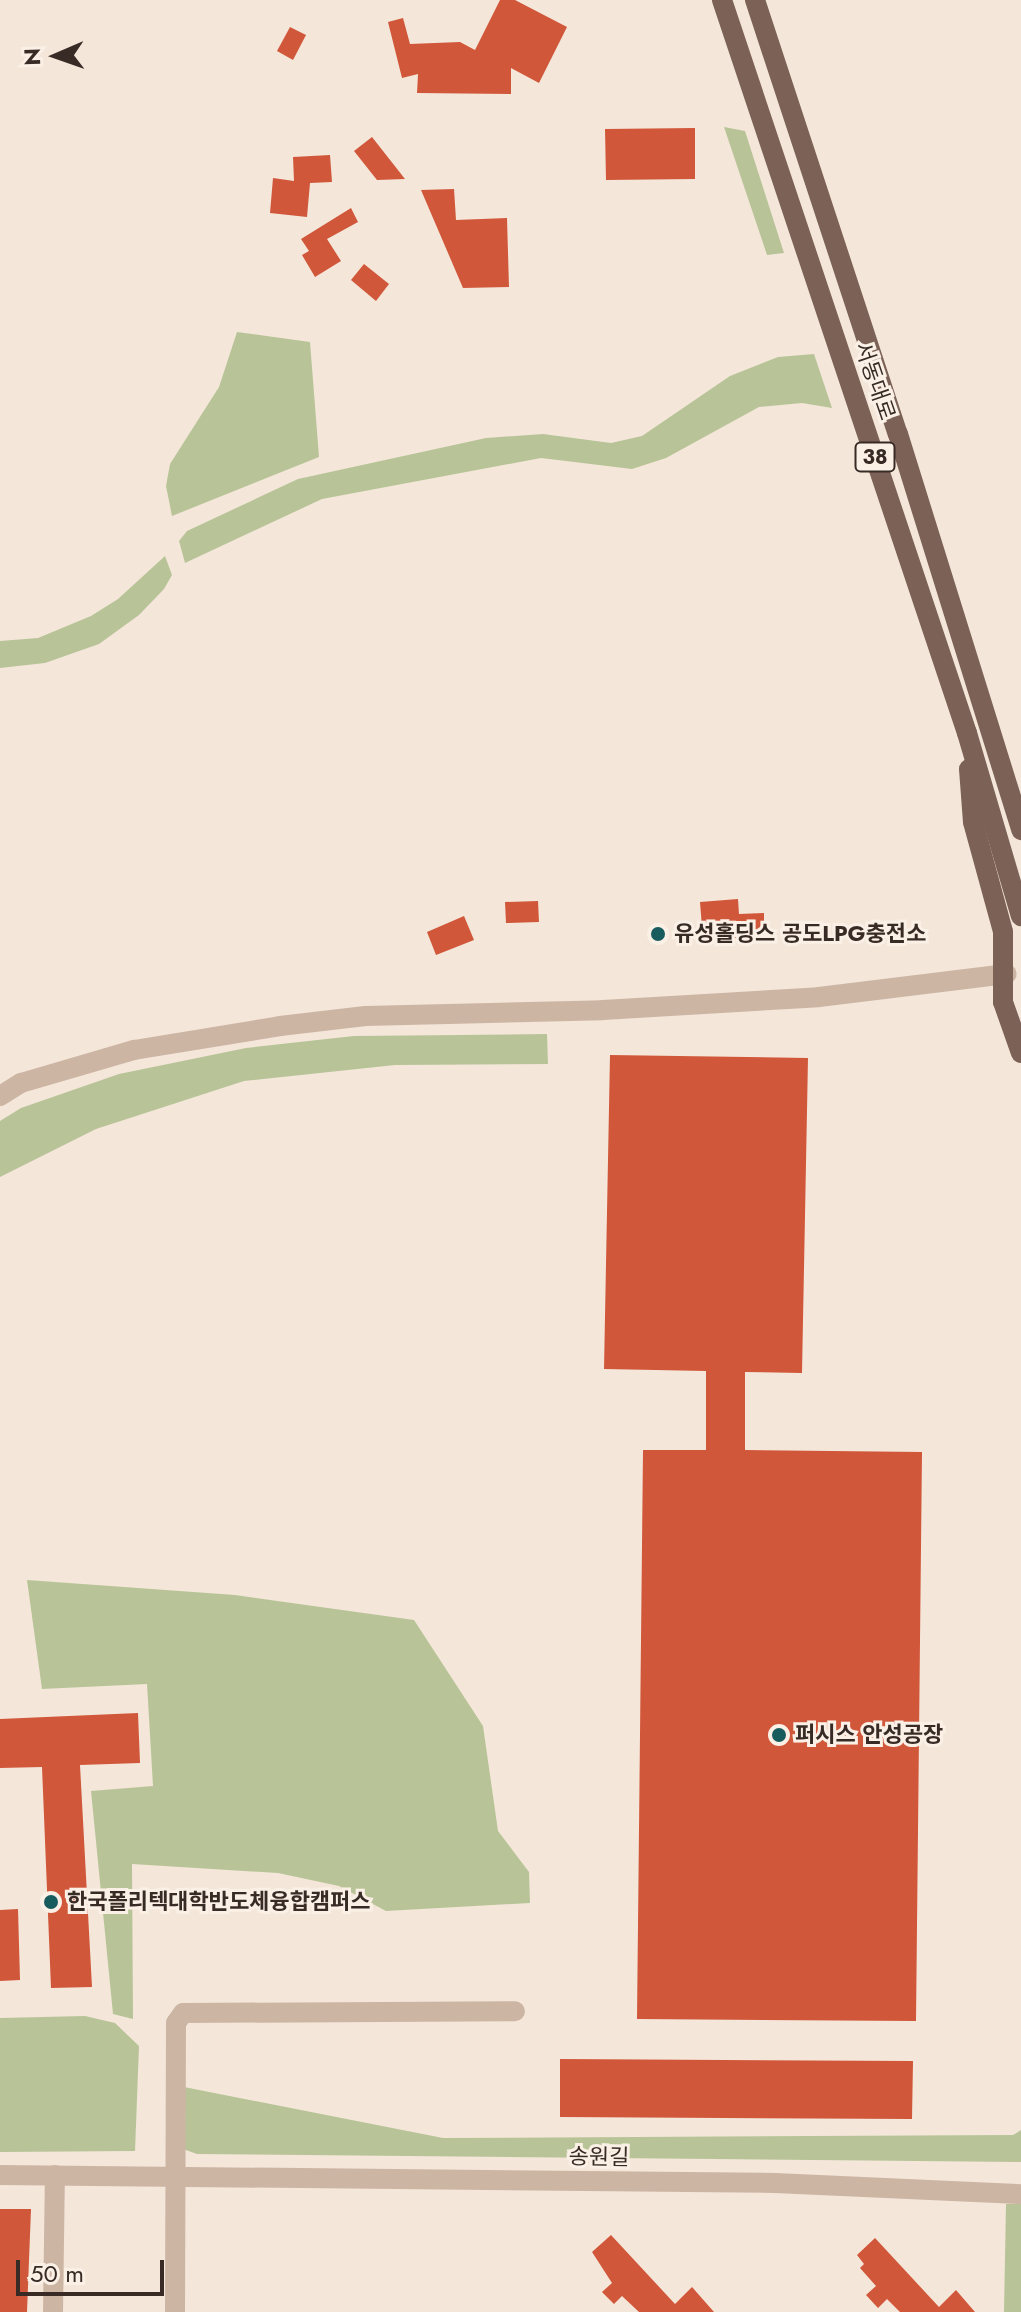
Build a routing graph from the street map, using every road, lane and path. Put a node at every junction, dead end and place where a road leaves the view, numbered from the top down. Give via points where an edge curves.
1 (722, 0) edge
2 (755, 0) edge
3 (967, 733) junction
4 (1021, 830) edge
5 (1021, 916) edge
6 (1007, 974) junction
7 (1021, 1053) edge
8 (0, 1096) edge
9 (515, 2011) dead end
10 (0, 2175) edge
11 (55, 2175) junction
12 (176, 2176) junction
13 (1021, 2194) edge
14 (53, 2312) edge
15 (175, 2312) edge

1 - 3 main road, 서동대로 / 38
2 - 4 main road, 서동대로 / 38
3 - 5 main road, 서동대로 / 38
3 - 6 main road via 973,822 1003,932
6 - 7 main road via 1003,1002
6 - 8 street via 819,997 365,1016 280,1026 134,1050 21,1083
9 - 12 street via 183,2013 176,2023
10 - 11 street, 송원길
11 - 12 street, 송원길
11 - 14 street
12 - 13 street, 송원길 via 775,2183
12 - 15 street

